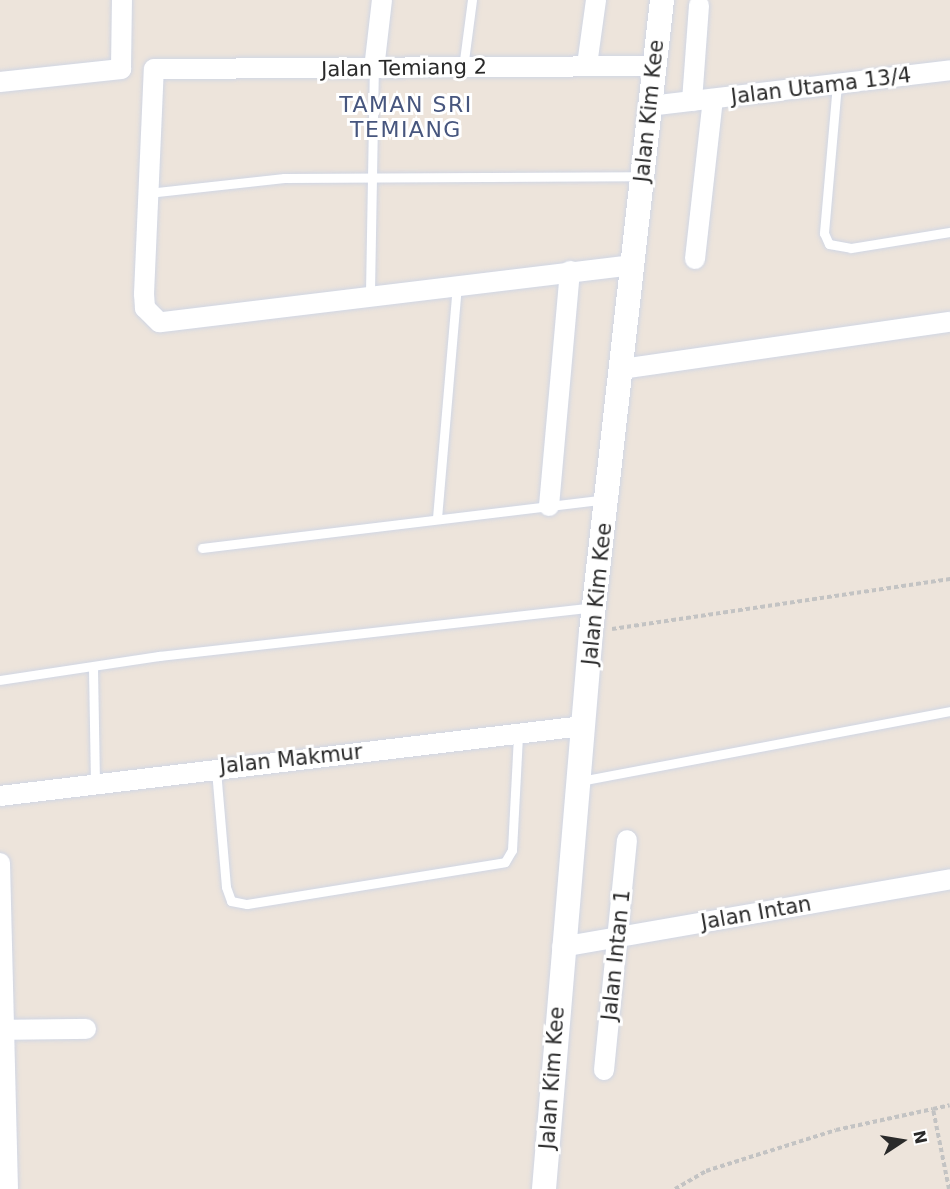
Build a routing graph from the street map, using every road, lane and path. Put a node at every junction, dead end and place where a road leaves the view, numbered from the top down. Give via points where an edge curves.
1 (122, 0) edge
2 (382, 0) edge
3 (472, 0) edge
4 (596, 0) edge
5 (662, 0) edge
6 (699, 5) dead end
7 (587, 65) junction
8 (654, 66) junction
9 (463, 68) junction
10 (374, 69) junction
11 (950, 70) edge
12 (0, 82) edge
13 (837, 84) junction
14 (713, 99) junction
15 (693, 101) junction
16 (650, 106) junction
17 (642, 176) junction
18 (372, 178) junction
19 (148, 193) junction
20 (950, 232) edge
21 (695, 259) dead end
22 (633, 265) junction
23 (570, 272) junction
24 (457, 283) junction
25 (370, 292) junction
26 (950, 322) edge
27 (621, 369) junction
28 (608, 499) junction
29 (549, 506) junction
30 (437, 518) junction
31 (202, 548) dead end
32 (950, 579) edge
33 (594, 607) junction
34 (591, 632) junction
35 (93, 668) junction
36 (0, 680) edge
37 (950, 711) edge
38 (583, 726) junction
39 (518, 735) junction
40 (216, 767) junction
41 (578, 781) junction
42 (95, 782) junction
43 (0, 796) edge
44 (627, 840) dead end
45 (0, 862) edge
46 (950, 879) edge
47 (620, 938) junction
48 (562, 947) junction
49 (86, 1029) dead end
50 (2, 1030) edge
51 (604, 1070) dead end
52 (950, 1105) edge
53 (933, 1109) junction
54 (3, 1161) edge
55 (8, 1189) edge
56 (544, 1189) edge
57 (675, 1189) edge
58 (949, 1189) edge

1 - 12 street via 121,69
2 - 10 street
3 - 9 lane
4 - 7 street
5 - 8 street, Jalan Kim Kee
6 - 15 street
7 - 8 street, Jalan Temiang 2
7 - 9 street, Jalan Temiang 2
8 - 16 street, Jalan Kim Kee
9 - 10 street, Jalan Temiang 2
10 - 18 lane
10 - 19 street, Jalan Temiang 2 via 154,69
11 - 13 street, Jalan Utama 13/4
13 - 14 street, Jalan Utama 13/4
13 - 20 lane via 824,233 829,244 851,248
14 - 15 street, Jalan Utama 13/4
14 - 21 street
15 - 16 street, Jalan Utama 13/4
16 - 17 street, Jalan Kim Kee
17 - 18 lane
17 - 22 street, Jalan Kim Kee
18 - 19 lane via 284,178
18 - 25 lane
19 - 25 street via 145,308 159,322
22 - 23 street
22 - 27 street, Jalan Kim Kee
23 - 24 street
23 - 29 street
24 - 25 street
24 - 30 lane
26 - 27 street
27 - 28 street, Jalan Kim Kee
28 - 29 lane
28 - 33 street, Jalan Kim Kee
29 - 30 lane
30 - 31 lane
32 - 34 path
33 - 34 street, Jalan Kim Kee
33 - 35 lane
34 - 38 street, Jalan Kim Kee
35 - 36 lane
35 - 42 lane
37 - 41 lane
38 - 39 street, Jalan Makmur
38 - 41 street, Jalan Kim Kee
39 - 40 street, Jalan Makmur
39 - 40 lane via 512,850 506,862 247,904 231,901 226,886
40 - 42 street, Jalan Makmur
41 - 48 street, Jalan Kim Kee
42 - 43 street, Jalan Makmur
44 - 47 street, Jalan Intan 1
45 - 50 street
46 - 47 street, Jalan Intan
47 - 48 street, Jalan Intan
47 - 51 street, Jalan Intan 1
48 - 56 street, Jalan Kim Kee
49 - 50 street
50 - 54 street
52 - 53 path
53 - 57 path via 836,1130 705,1171
53 - 58 path
54 - 55 street

